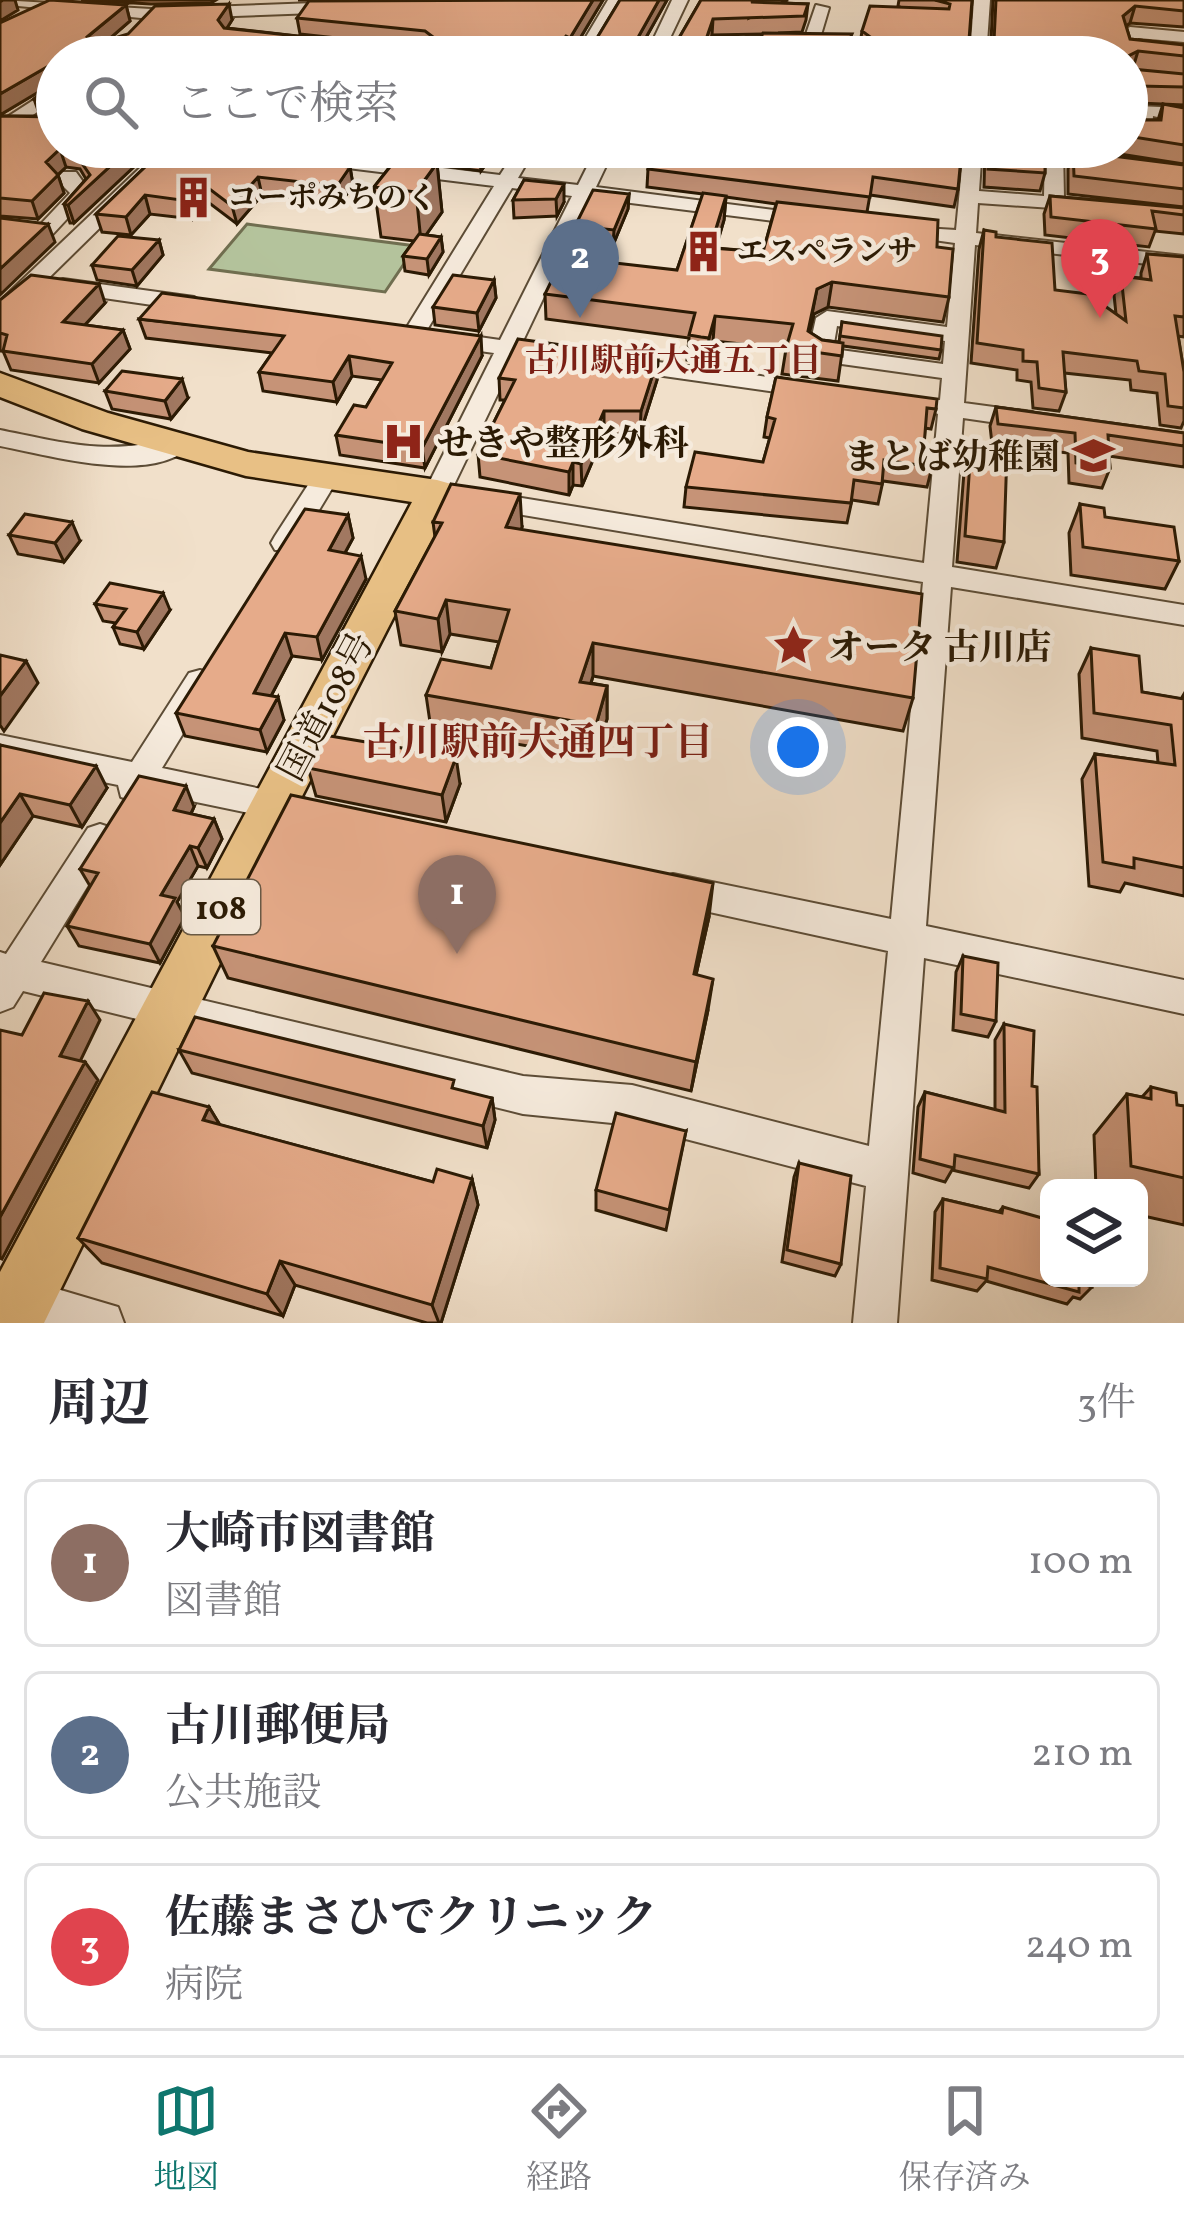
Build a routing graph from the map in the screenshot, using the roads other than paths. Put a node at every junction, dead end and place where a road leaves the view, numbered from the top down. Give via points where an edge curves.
1 (8, 0) edge
2 (616, 0) edge
3 (680, 0) edge
4 (982, 0) edge
5 (289, 4) edge
6 (358, 6) edge
7 (821, 8) dead end
8 (262, 10) junction
9 (151, 14) junction
10 (131, 36) edge
11 (235, 36) edge
12 (595, 36) edge
13 (663, 36) edge
14 (814, 36) edge
15 (979, 36) edge
16 (1130, 36) edge
17 (1184, 38) edge
18 (1148, 50) edge
19 (1184, 53) edge
20 (36, 104) edge
21 (1148, 110) edge
22 (1184, 118) edge
23 (4, 125) edge
24 (36, 126) edge
25 (1148, 130) edge
26 (1184, 134) edge
27 (151, 168) edge
28 (383, 168) edge
29 (514, 168) edge
30 (595, 168) edge
31 (972, 168) edge
32 (1059, 168) edge
33 (69, 176) dead end
34 (504, 184) junction
35 (583, 191) junction
36 (970, 196) junction
37 (1054, 203) junction
38 (1119, 211) edge
39 (844, 223) edge
40 (867, 226) edge
41 (22, 228) edge
42 (45, 231) junction
43 (80, 236) junction
44 (962, 238) junction
45 (1184, 262) edge
46 (34, 281) junction
47 (223, 308) edge
48 (0, 314) edge
49 (954, 335) junction
50 (507, 348) junction
51 (951, 372) junction
52 (0, 384) edge
53 (832, 392) edge
54 (902, 402) edge
55 (948, 408) junction
56 (1066, 424) edge
57 (0, 438) edge
58 (179, 445) junction
59 (326, 477) junction
60 (437, 493) junction
61 (939, 575) junction
62 (264, 577) edge
63 (1184, 615) edge
64 (215, 656) edge
65 (0, 748) edge
66 (141, 776) junction
67 (296, 809) junction
68 (648, 884) edge
69 (905, 938) junction
70 (4, 979) edge
71 (1184, 997) edge
72 (169, 1009) junction
73 (887, 1171) junction
74 (15, 1311) edge
75 (102, 1323) edge
76 (875, 1323) edge

1 - 9 street
2 - 12 street
3 - 13 street
4 - 15 street
5 - 6 street
5 - 8 street
7 - 14 street
8 - 9 street
8 - 11 street
9 - 10 street
16 - 17 street
18 - 19 street
20 - 23 street
21 - 22 street
23 - 24 street
25 - 26 street
27 - 43 street
28 - 34 street
29 - 34 street
30 - 35 street
31 - 36 street
32 - 37 street
33 - 42 street via 81,193
34 - 35 street
34 - 50 street via 401,333
35 - 39 street
35 - 50 street
36 - 37 street
36 - 44 street
37 - 38 street
40 - 44 street
41 - 42 street
42 - 43 street
43 - 46 street
44 - 45 street
44 - 49 street
46 - 47 street
46 - 48 street
49 - 51 street
49 - 51 street via 827,318 820,354
50 - 53 street
50 - 60 street
51 - 55 street
52 - 58 highway
54 - 55 street
55 - 56 street
55 - 61 street
57 - 58 street via 121,458 154,457
58 - 59 highway
59 - 60 highway
59 - 62 street
60 - 61 street
60 - 67 highway, 国道108号 / 108
61 - 63 street
61 - 69 street
64 - 66 street
65 - 66 street
66 - 67 street
66 - 70 street
67 - 72 highway, 国道108号 / 108
68 - 69 street
69 - 71 street
69 - 73 street
70 - 72 street
72 - 73 street via 524,1095 632,1105
72 - 74 highway, 国道108号 / 108
73 - 76 street
74 - 75 street

